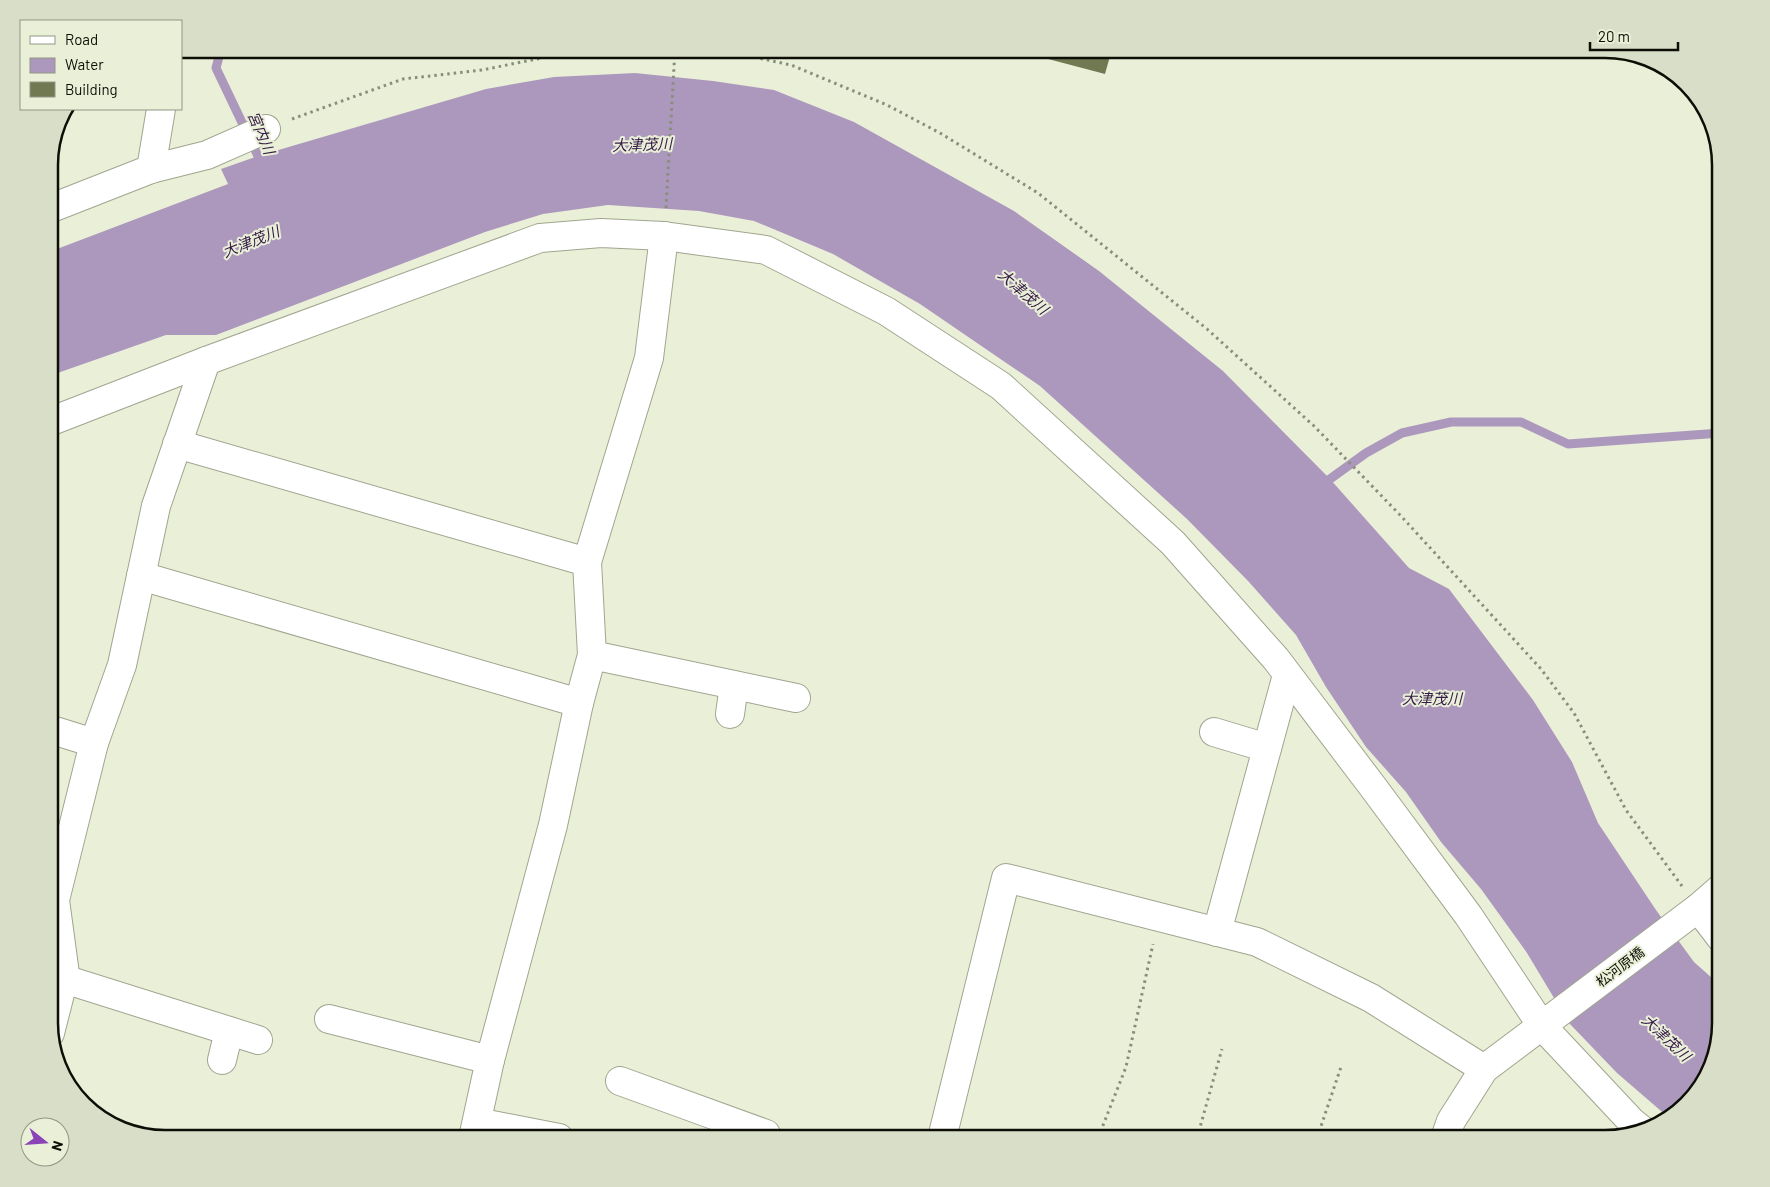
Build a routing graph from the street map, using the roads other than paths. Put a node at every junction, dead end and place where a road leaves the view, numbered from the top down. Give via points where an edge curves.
1 (162, 110) edge
2 (266, 129) road end
3 (152, 169) junction
4 (58, 206) edge
5 (665, 227) junction
6 (206, 361) junction
7 (58, 419) edge
8 (177, 444) junction
9 (587, 562) junction
10 (141, 576) junction
11 (592, 655) junction
12 (1288, 675) junction
13 (734, 685) junction
14 (796, 698) dead end
15 (579, 703) junction
16 (730, 714) dead end
17 (58, 731) edge
18 (1214, 732) dead end
19 (94, 743) junction
20 (1267, 748) junction
21 (58, 877) edge
22 (1712, 896) edge
23 (1698, 908) junction
24 (1712, 926) edge
25 (1218, 932) junction
26 (58, 939) edge
27 (64, 979) junction
28 (58, 1002) edge
29 (329, 1019) dead end
30 (1542, 1026) junction
31 (230, 1031) junction
32 (258, 1040) dead end
33 (222, 1060) dead end
34 (490, 1060) junction
35 (1484, 1068) junction
36 (620, 1081) dead end
37 (1636, 1125) edge
38 (475, 1130) edge
39 (755, 1130) edge
40 (944, 1130) edge
41 (1448, 1130) edge

1 - 3 street
2 - 3 street via 207,154
3 - 4 street
5 - 6 street via 540,238
5 - 9 street via 649,358
5 - 12 street via 766,250 886,311 1001,386 1173,543
6 - 7 street
6 - 8 street
8 - 9 street
8 - 10 street via 156,506
9 - 11 street
10 - 15 street
10 - 19 street via 122,665
11 - 13 street
11 - 15 street
12 - 20 street
12 - 30 street via 1468,915
13 - 14 street
13 - 16 street
15 - 34 street via 553,825
17 - 19 street
18 - 20 street
19 - 21 street
20 - 25 street
22 - 23 street, 松河原橋
23 - 24 street
23 - 30 street, 松河原橋
25 - 35 street via 1257,942 1371,998
25 - 40 street via 1006,878
26 - 27 street
27 - 28 street
27 - 31 street
29 - 34 street
30 - 35 street, 松河原橋
30 - 37 street
31 - 32 street
31 - 33 street
34 - 38 street
35 - 41 street
36 - 39 street

